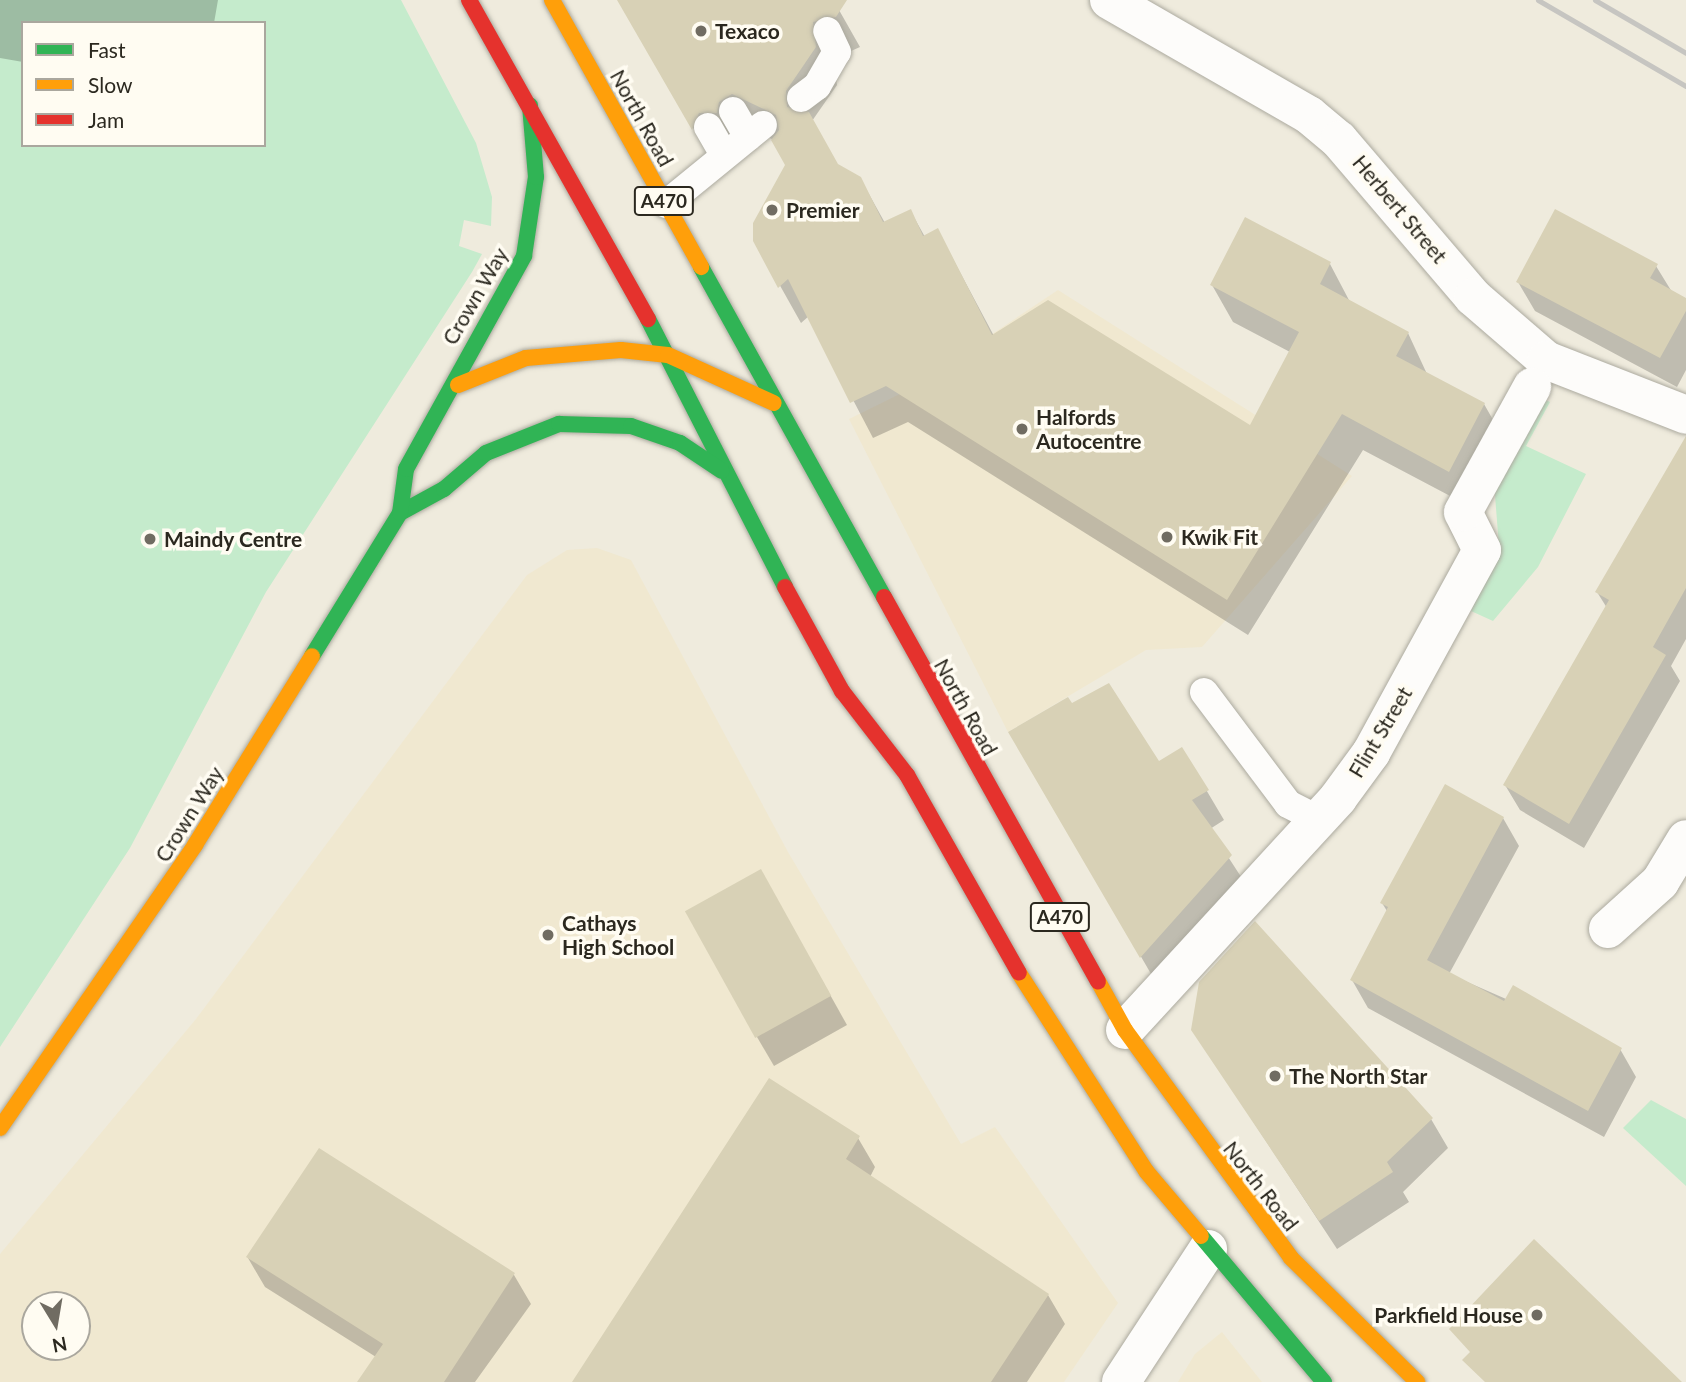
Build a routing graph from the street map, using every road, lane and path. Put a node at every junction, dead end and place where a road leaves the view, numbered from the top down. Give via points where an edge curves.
1 (469, 0) edge
2 (552, 0) edge
3 (1109, 0) edge
4 (827, 31) dead end
5 (801, 98) dead end
6 (530, 103) junction
7 (733, 111) dead end
8 (708, 127) dead end
9 (724, 155) junction
10 (666, 204) junction
11 (668, 355) junction
12 (458, 385) junction
13 (1532, 387) dead end
14 (774, 403) junction
15 (1686, 415) edge
16 (722, 471) junction
17 (400, 513) junction
18 (1204, 692) dead end
19 (1317, 819) junction
20 (1686, 839) edge
21 (1608, 929) dead end
22 (1125, 1030) junction
23 (0, 1128) edge
24 (1209, 1249) junction
25 (1121, 1382) edge
26 (1324, 1382) edge
27 (1417, 1382) edge

1 - 6 main road, A470
2 - 10 main road, North Road / A470
3 - 15 street, Herbert Street via 1309,116 1339,140 1473,297 1546,360
4 - 5 lane via 837,52 817,86
6 - 11 main road, A470
6 - 12 main road, Crown Way via 536,177 524,256 463,357
7 - 9 lane via 756,131
8 - 9 lane
9 - 10 lane
10 - 14 main road, North Road / A470
11 - 12 main road via 558,353
11 - 14 main road
11 - 16 main road, A470
12 - 17 main road, Crown Way via 406,468
13 - 19 street, Flint Street via 1463,512 1482,550 1371,753
14 - 22 main road, North Road / A470
16 - 17 main road, Crown Way via 680,443 631,426 559,424 486,453 444,489
16 - 24 main road, A470 via 842,691 908,775 1060,1044
17 - 23 main road, Crown Way via 195,845
18 - 19 lane via 1288,804
19 - 22 street, Flint Street
20 - 21 street via 1660,882
22 - 27 main road, North Road / A470 via 1291,1258
24 - 25 street
24 - 26 main road, A470

